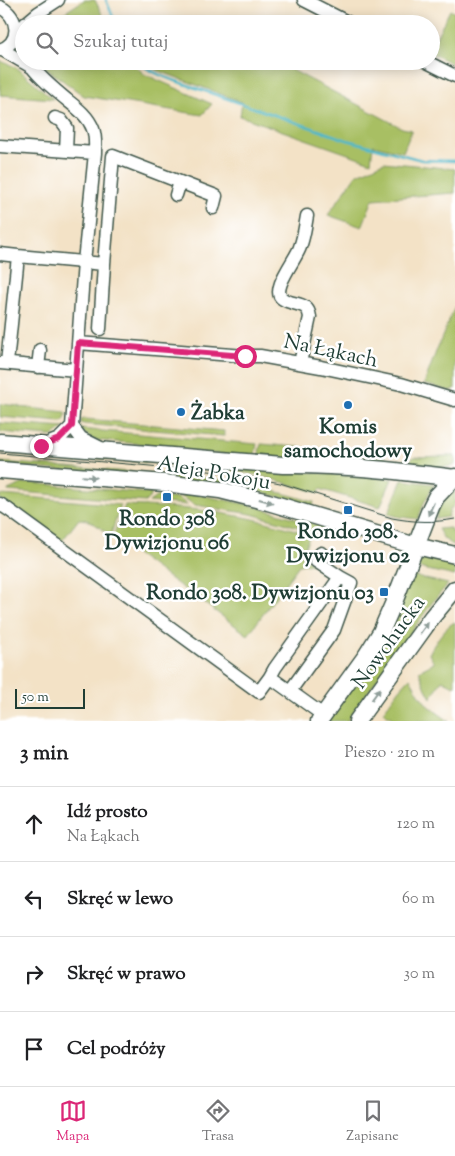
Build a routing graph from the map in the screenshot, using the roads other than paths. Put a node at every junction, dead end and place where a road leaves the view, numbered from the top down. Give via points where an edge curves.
1 (58, 0) edge
2 (304, 0) edge
3 (0, 7) edge
4 (38, 12) junction
5 (15, 15) edge
6 (15, 15) edge
7 (35, 15) edge
8 (333, 15) edge
9 (11, 16) junction
10 (15, 22) edge
11 (15, 35) edge
12 (1, 49) edge
13 (15, 55) edge
14 (440, 68) edge
15 (36, 70) edge
16 (455, 76) edge
17 (55, 118) dead end
18 (0, 146) edge
19 (66, 151) junction
20 (95, 152) junction
21 (180, 182) junction
22 (176, 195) dead end
23 (213, 208) dead end
24 (307, 216) dead end
25 (0, 254) edge
26 (18, 256) junction
27 (84, 262) junction
28 (104, 264) junction
29 (100, 329) dead end
30 (78, 343) junction
31 (40, 350) dead end
32 (4, 363) edge
33 (300, 363) junction
34 (38, 366) junction
35 (76, 370) junction
36 (455, 400) edge
37 (72, 426) junction
38 (0, 442) edge
39 (41, 446) junction
40 (110, 451) junction
41 (0, 470) edge
42 (455, 478) edge
43 (0, 504) edge
44 (416, 546) junction
45 (320, 553) dead end
46 (455, 555) edge
47 (340, 577) junction
48 (455, 590) edge
49 (270, 677) junction
50 (290, 691) junction
51 (321, 718) edge
52 (357, 721) edge

1 - 4 street
2 - 8 street
3 - 9 street
4 - 5 street
4 - 7 street
6 - 9 street
9 - 10 street
11 - 12 street
12 - 13 street
14 - 16 street
15 - 20 street via 86,116 95,136
17 - 19 street via 62,120 67,128
18 - 19 street
19 - 20 street
20 - 27 street
21 - 22 street
21 - 23 street via 216,196
21 - 28 street via 115,150
24 - 33 street via 301,246 278,293 283,300 301,305 310,312
25 - 26 street
26 - 27 street
26 - 32 street
27 - 28 street
27 - 30 street
28 - 29 street
30 - 33 street, Na Łąkach via 260,356
30 - 35 street
31 - 34 street
32 - 34 street
33 - 36 street, Na Łąkach via 401,384
34 - 35 street
35 - 37 street
37 - 39 street via 59,439
37 - 40 street via 81,438
38 - 39 main road, Aleja Pokoju
39 - 40 main road, Aleja Pokoju
40 - 42 main road, Aleja Pokoju
41 -> 44 main road, Aleja Pokoju via 220,490
42 -> 44 main road, Nowohucka via 433,502
43 - 49 street via 259,692
44 - 46 main road, Aleja Pokoju
44 - 51 main road, Nowohucka via 381,632
45 - 47 street via 316,561
47 - 49 street
47 - 50 street via 351,583 334,630
52 -> 48 main road, Nowohucka
49 - 50 street
50 - 51 street

